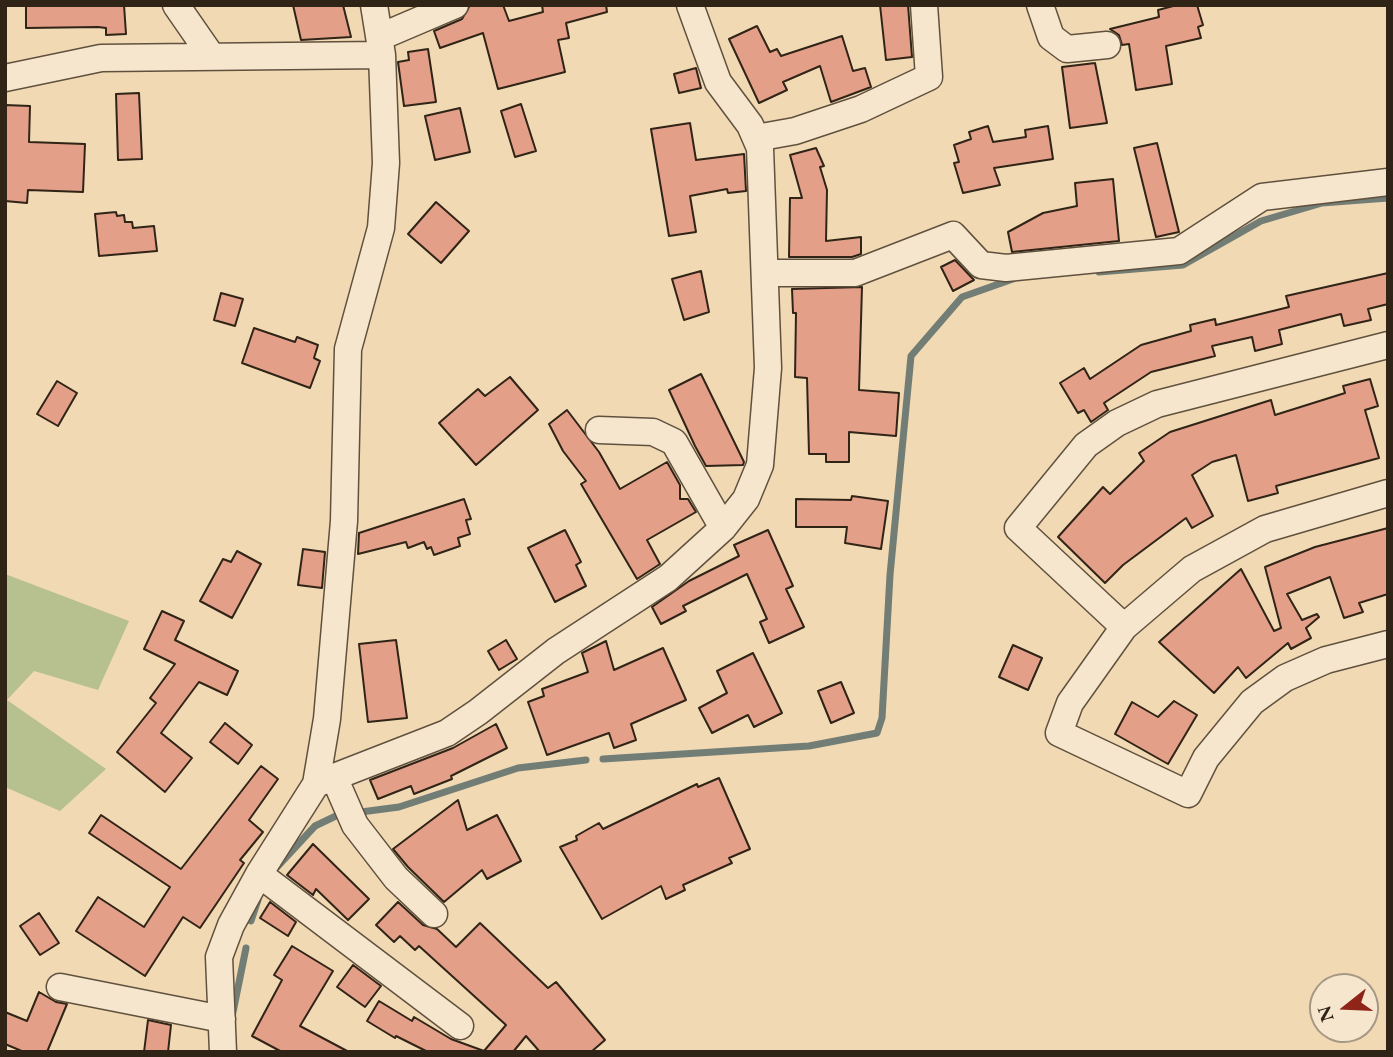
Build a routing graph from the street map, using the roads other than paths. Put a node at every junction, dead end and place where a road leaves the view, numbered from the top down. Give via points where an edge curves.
1 (176, 5) edge
2 (374, 5) edge
3 (455, 5) edge
4 (690, 5) edge
5 (925, 5) edge
6 (1040, 5) edge
7 (1107, 45) dead end
8 (381, 46) junction
9 (212, 57) junction
10 (5, 78) edge
11 (756, 138) junction
12 (1388, 182) edge
13 (765, 274) junction
14 (1388, 345) edge
15 (600, 430) dead end
16 (1388, 493) edge
17 (723, 528) junction
18 (1124, 627) junction
19 (1388, 644) edge
20 (325, 781) junction
21 (259, 874) junction
22 (434, 914) dead end
23 (60, 987) dead end
24 (222, 1019) junction
25 (460, 1026) dead end
26 (223, 1052) edge

1 - 9 street
2 - 8 street
3 - 8 street
4 - 11 street via 718,82
5 - 11 street via 929,77 860,109 795,131
6 - 7 street via 1051,37 1067,49
8 - 9 street
8 - 20 street via 386,163 381,228 348,349 344,521
9 - 10 street via 101,58
11 - 13 street
12 - 13 street via 1262,197 1179,251 1006,268 981,265 953,235 855,273
13 - 17 street via 768,368 760,465 746,499
14 - 18 street via 1157,404 1117,423 1086,445 1018,528
15 - 17 street via 653,432 674,442
16 - 18 street via 1265,528 1192,569
17 - 20 street via 668,578 556,651 457,726
18 - 19 street via 1081,685 1059,733 1188,793 1219,740 1252,702 1285,678 1326,660
20 - 21 street
20 - 22 street via 396,878
21 - 24 street via 219,957
21 - 25 street
23 - 24 street
24 - 26 street

